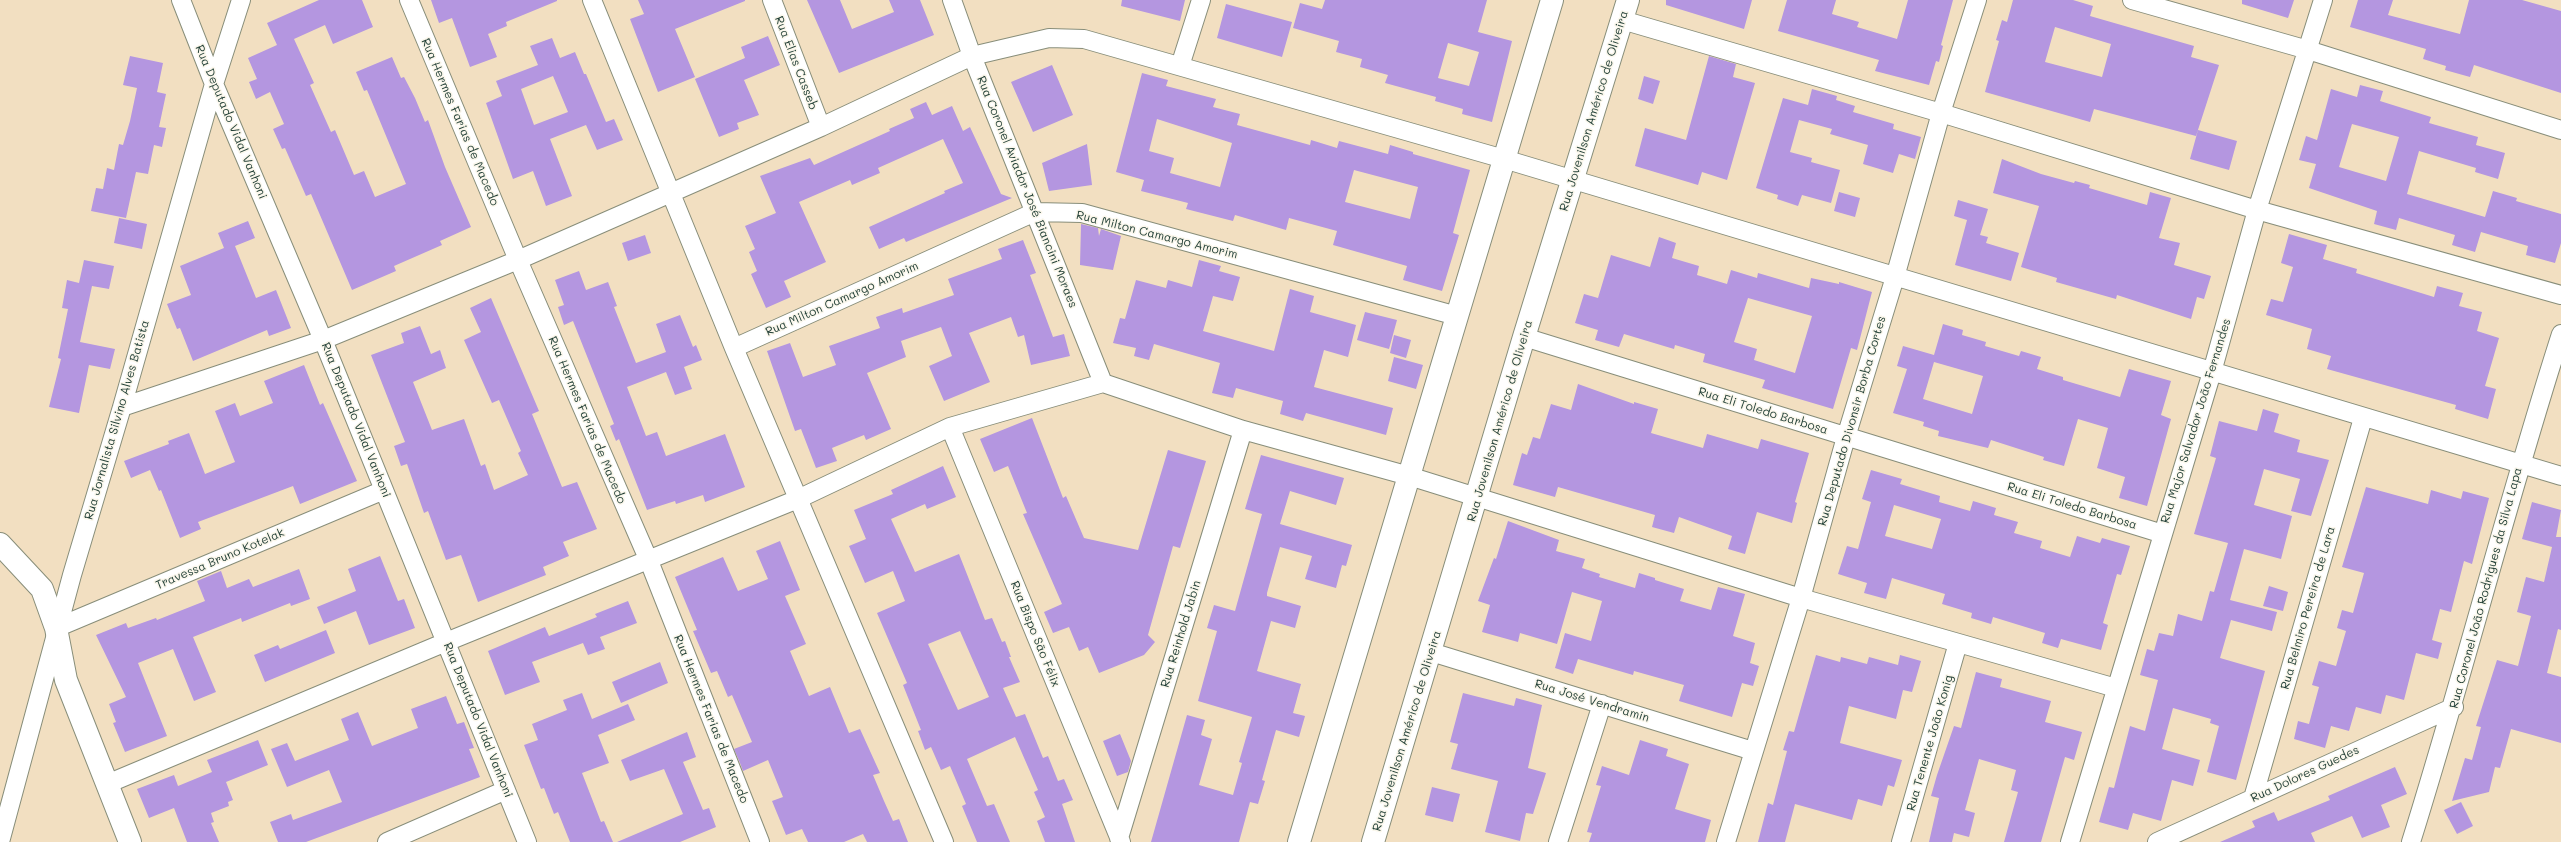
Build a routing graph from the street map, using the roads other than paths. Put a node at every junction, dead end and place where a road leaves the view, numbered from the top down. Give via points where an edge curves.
1 (181, 0) edge
2 (241, 0) edge
3 (409, 0) edge
4 (592, 0) edge
5 (772, 0) edge
6 (952, 0) edge
7 (1201, 0) edge
8 (1552, 0) edge
9 (1977, 0) edge
10 (2132, 0) edge
11 (2323, 0) edge
12 (1625, 10) edge
13 (2308, 50) junction
14 (972, 56) junction
15 (1180, 66) junction
16 (214, 84) junction
17 (1941, 113) junction
18 (821, 127) junction
19 (2561, 130) edge
20 (1504, 159) junction
21 (1574, 180) junction
22 (671, 192) junction
23 (2257, 210) junction
24 (1035, 212) junction
25 (518, 260) junction
26 (1895, 277) junction
27 (2561, 295) edge
28 (1457, 316) junction
29 (2561, 334) edge
30 (1524, 337) junction
31 (323, 340) junction
32 (734, 348) junction
33 (2212, 372) junction
34 (1103, 383) junction
35 (122, 407) junction
36 (2364, 418) junction
37 (950, 427) junction
38 (1243, 430) junction
39 (1846, 437) junction
40 (2520, 465) junction
41 (1409, 476) junction
42 (2561, 476) edge
43 (384, 490) junction
44 (1478, 498) junction
45 (798, 499) junction
46 (2163, 534) junction
47 (0, 544) edge
48 (648, 561) junction
49 (1801, 598) junction
50 (56, 628) junction
51 (446, 642) junction
52 (1958, 643) junction
53 (1431, 652) junction
54 (2116, 688) junction
55 (1602, 704) junction
56 (2454, 707) junction
57 (1753, 750) junction
58 (107, 784) junction
59 (506, 790) junction
60 (2253, 798) junction
61 (1120, 840) edge
62 (0, 842) edge
63 (130, 842) edge
64 (387, 842) edge
65 (527, 842) edge
66 (760, 842) edge
67 (944, 842) edge
68 (1299, 842) edge
69 (1373, 842) edge
70 (1558, 842) edge
71 (1726, 842) edge
72 (1902, 842) edge
73 (2070, 842) edge
74 (2157, 842) edge
75 (2411, 842) edge

1 - 16 street, Rua Deputado Vidal Vanhoni
2 - 16 street, Rua Jornalista Silvino Alves Batista
3 - 25 street, Rua Hermes Farias de Macedo
4 - 22 street
5 - 18 street, Rua Elias Casseb
6 - 14 street, Rua Coronel Aviador José Biancini Moraes
7 - 15 street
8 - 20 main road
9 - 17 street, Rua Deputado Divonsir Borba Cortes
10 - 13 street
11 - 13 street, Rua Major Salvador João Fernandes
12 - 17 street
12 - 21 main road, Rua Jovenilson Américo de Oliveira
13 - 19 street
13 - 23 street, Rua Major Salvador João Fernandes
14 - 15 street via 1049,38 1084,39
14 - 18 street
14 - 24 street, Rua Coronel Aviador José Biancini Moraes
15 - 20 street
16 - 31 street, Rua Deputado Vidal Vanhoni
16 - 35 street, Rua Jornalista Silvino Alves Batista
17 - 23 street
17 - 26 street, Rua Deputado Divonsir Borba Cortes
18 - 22 street
20 - 21 street
20 - 28 main road
21 - 26 street
21 - 30 main road, Rua Jovenilson Américo de Oliveira
22 - 25 street
22 - 32 street
23 - 27 street
23 - 33 street, Rua Major Salvador João Fernandes
24 - 28 street, Rua Milton Camargo Amorim via 1082,213
24 - 32 street, Rua Milton Camargo Amorim
24 - 34 street, Rua Coronel Aviador José Biancini Moraes
25 - 31 street
25 - 48 street, Rua Hermes Farias de Macedo
26 - 33 street
26 - 39 street, Rua Deputado Divonsir Borba Cortes
28 - 41 main road
29 - 40 street, Rua Coronel João Rodrigues da Silva Lapa
30 - 39 street, Rua Eli Toledo Barbosa
30 - 44 main road, Rua Jovenilson Américo de Oliveira
31 - 35 street
31 - 43 street, Rua Deputado Vidal Vanhoni
32 - 45 street
33 - 36 street
33 - 46 street, Rua Major Salvador João Fernandes
34 - 37 street
34 - 38 street
35 - 50 street, Rua Jornalista Silvino Alves Batista
36 - 40 street
36 - 60 street, Rua Belmiro Pereira de Lara
37 - 45 street
37 - 61 street, Rua Bispo São Félix
38 - 41 street
38 - 61 street, Rua Reinhold Jabin
39 - 46 street, Rua Eli Toledo Barbosa
39 - 49 street, Rua Deputado Divonsir Borba Cortes
40 - 42 street
40 - 56 street, Rua Coronel João Rodrigues da Silva Lapa
41 - 44 street
41 - 68 main road
43 - 50 street, Travessa Bruno Kotelak
43 - 51 street, Rua Deputado Vidal Vanhoni
44 - 49 street
44 - 53 main road, Rua Jovenilson Américo de Oliveira
45 - 48 street
45 - 67 street
46 - 54 street, Rua Major Salvador João Fernandes
47 - 50 main road via 42,589
48 - 51 street
48 - 66 street, Rua Hermes Farias de Macedo
49 - 52 street
49 - 57 street, Rua Deputado Divonsir Borba Cortes
50 - 58 main road via 66,680
50 - 62 street, Rua Jornalista Silvino Alves Batista
51 - 58 street
51 - 59 street, Rua Deputado Vidal Vanhoni
52 - 54 street
52 - 72 street, Rua Tenente João Konig
53 - 55 street, Rua José Vendramin
53 - 69 main road, Rua Jovenilson Américo de Oliveira
54 - 73 street, Rua Major Salvador João Fernandes
55 - 57 street, Rua José Vendramin
55 - 70 street
56 - 60 street, Rua Dolores Guedes
56 - 75 street, Rua Coronel João Rodrigues da Silva Lapa
57 - 71 street, Rua Deputado Divonsir Borba Cortes
58 - 63 main road
59 - 64 street
59 - 65 street, Rua Deputado Vidal Vanhoni
60 - 74 street, Rua Dolores Guedes

